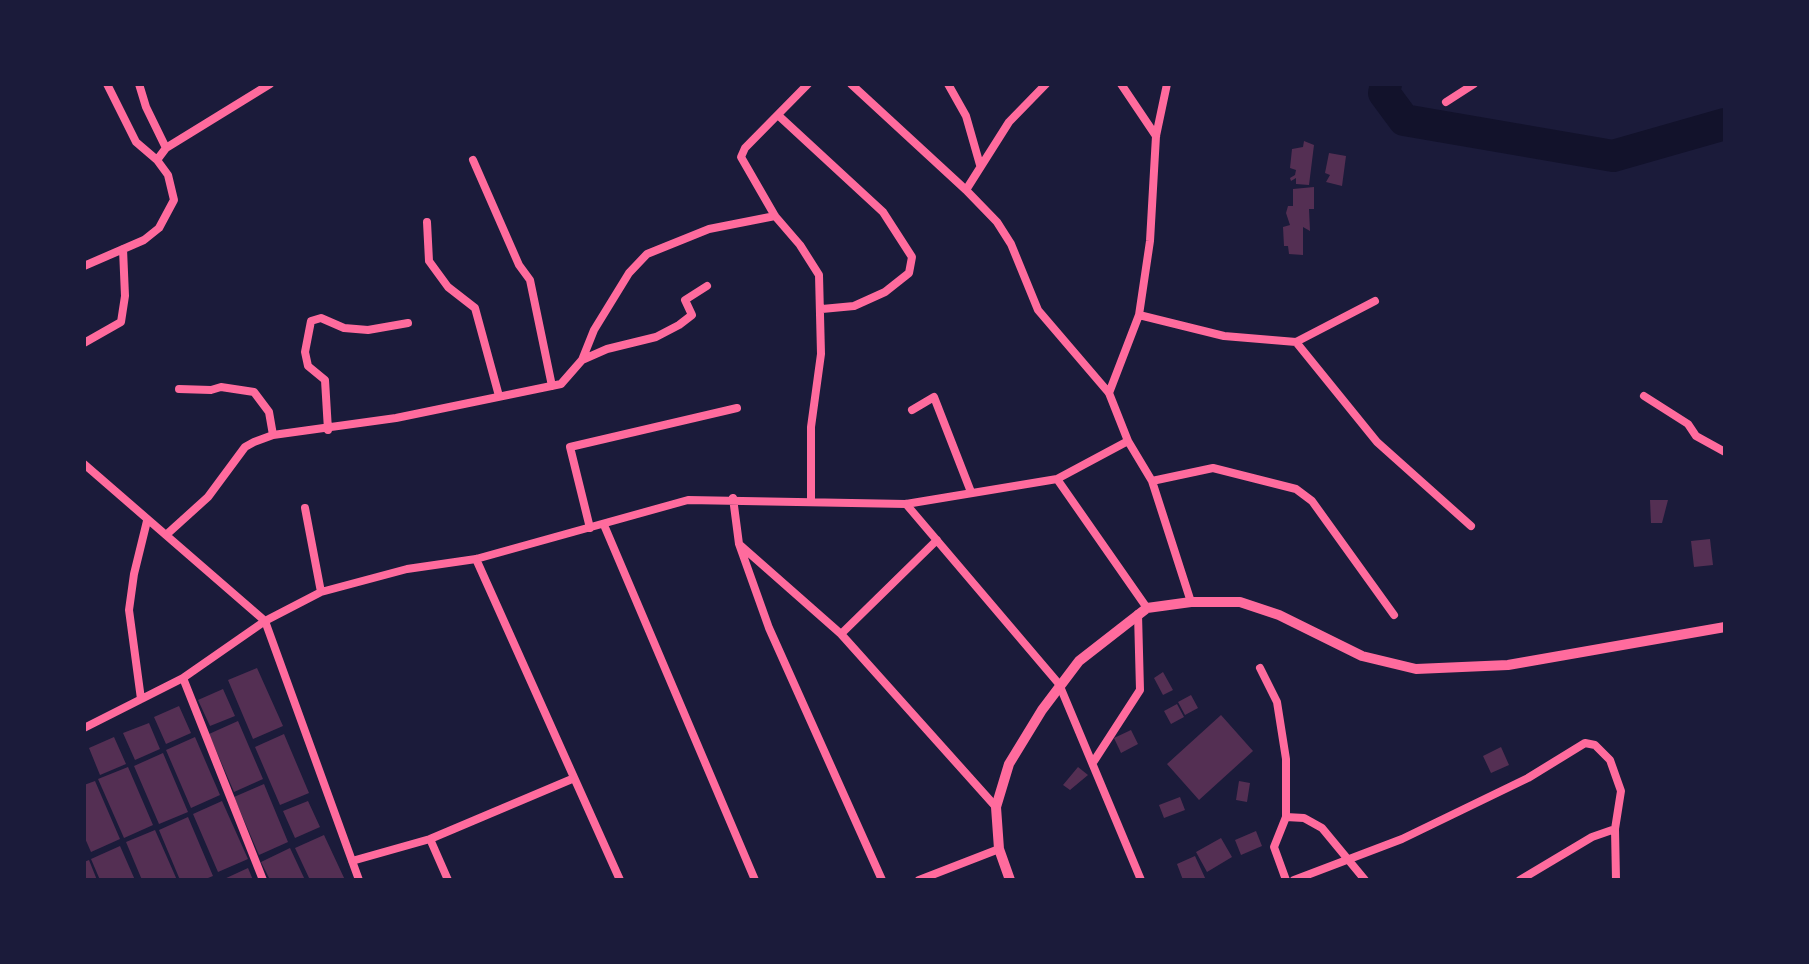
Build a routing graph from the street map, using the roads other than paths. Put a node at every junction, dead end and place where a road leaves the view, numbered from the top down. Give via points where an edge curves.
1 (107, 84) edge
2 (139, 84) edge
3 (270, 84) edge
4 (808, 84) edge
5 (851, 84) edge
6 (948, 84) edge
7 (1046, 84) edge
8 (1121, 84) edge
9 (1167, 84) edge
10 (1474, 84) edge
11 (1446, 102) dead end
12 (779, 116) junction
13 (1156, 136) junction
14 (166, 148) junction
15 (157, 160) junction
16 (473, 160) dead end
17 (980, 165) junction
18 (966, 190) junction
19 (775, 216) junction
20 (427, 222) dead end
21 (123, 249) junction
22 (84, 266) edge
23 (707, 286) dead end
24 (1375, 301) dead end
25 (822, 309) junction
26 (1139, 315) junction
27 (408, 323) dead end
28 (1296, 342) junction
29 (84, 343) edge
30 (582, 360) junction
31 (552, 386) junction
32 (179, 389) dead end
33 (1109, 393) junction
34 (499, 396) junction
35 (1644, 396) dead end
36 (737, 408) dead end
37 (912, 410) dead end
38 (328, 430) junction
39 (273, 435) junction
40 (1128, 441) junction
41 (1725, 452) edge
42 (84, 464) edge
43 (1057, 479) junction
44 (1152, 481) junction
45 (971, 492) junction
46 (733, 498) junction
47 (811, 501) junction
48 (906, 504) junction
49 (305, 508) dead end
50 (147, 521) junction
51 (604, 525) junction
52 (1471, 526) dead end
53 (590, 528) junction
54 (166, 535) junction
55 (937, 540) junction
56 (739, 544) junction
57 (476, 559) junction
58 (321, 592) junction
59 (1191, 602) junction
60 (1143, 611) junction
61 (1394, 615) dead end
62 (265, 621) junction
63 (1725, 627) edge
64 (841, 634) junction
65 (1260, 668) dead end
66 (183, 678) junction
67 (1059, 684) junction
68 (141, 699) junction
69 (84, 728) edge
70 (1094, 761) junction
71 (572, 779) junction
72 (996, 807) junction
73 (1286, 817) junction
74 (1615, 829) junction
75 (430, 839) junction
76 (999, 849) junction
77 (1348, 858) junction
78 (352, 861) junction
79 (263, 880) edge
80 (359, 880) edge
81 (448, 880) edge
82 (620, 880) edge
83 (755, 880) edge
84 (882, 880) edge
85 (919, 880) edge
86 (1010, 880) edge
87 (1141, 880) edge
88 (1286, 880) edge
89 (1294, 880) edge
90 (1365, 880) edge
91 (1520, 880) edge
92 (1616, 880) edge

1 - 15 street via 136,142
2 - 14 street
3 - 14 street
4 - 12 street
5 - 18 street
6 - 17 street via 966,116
7 - 17 street via 1009,122
8 - 13 street
9 - 13 street
10 - 11 street
12 - 19 street via 741,157
12 - 25 street via 874,203 912,257 909,273 885,292 854,306
13 - 26 street
14 - 15 street
15 - 21 street via 168,175 174,200 159,228
16 - 31 street via 530,280
17 - 18 street
18 - 33 street via 1011,244 1038,310
19 - 25 street via 813,263
19 - 30 street via 709,229 647,254 604,311
20 - 34 street via 429,261 448,287 475,308
21 - 22 street
21 - 29 street via 121,322
23 - 30 street via 685,300 692,315 679,325
24 - 28 street
25 - 47 street via 811,427
26 - 28 street via 1224,336
26 - 33 street
27 - 38 street via 368,330 315,318 308,324 305,352 308,366 325,380
28 - 52 street via 1377,442
30 - 31 street via 567,379
31 - 34 street
32 - 39 street via 254,392 269,412
33 - 40 street
34 - 38 street
35 - 41 street
36 - 53 street via 570,447
37 - 45 street via 934,397
38 - 39 street
39 - 54 street via 245,447 208,497
40 - 43 street
40 - 44 street
42 - 50 street
43 - 45 street
43 - 60 street
44 - 59 street
44 - 61 street via 1213,468 1296,489 1312,501
45 - 48 street
46 - 47 street
46 - 51 street via 688,500
46 - 56 street
47 - 48 street
48 - 55 street
49 - 58 street
50 - 54 street
50 - 68 street via 129,610
51 - 53 street
51 - 83 street
53 - 57 street
54 - 62 street
55 - 64 street
55 - 67 street
56 - 64 street
56 - 84 street via 769,628
57 - 58 street via 407,569
57 - 71 street
58 - 62 street
59 - 60 street
59 - 63 street via 1254,605 1383,663 1416,669 1473,668
60 - 67 street via 1098,644
60 - 70 street via 1140,690
62 - 66 street
62 - 78 street
64 - 72 street
65 - 73 street via 1277,702 1282,729
66 - 68 street
66 - 79 street
67 - 70 street
67 - 72 street via 1009,764
68 - 69 street
70 - 87 street
71 - 75 street
71 - 82 street
72 - 76 street
73 - 77 street via 1304,818 1322,828
73 - 88 street via 1274,847
74 - 77 street via 1621,791 1616,770 1603,751 1585,743 1528,778 1402,839
74 - 91 street
74 - 92 street
75 - 78 street
75 - 81 street
76 - 85 street
76 - 86 street
77 - 89 street
77 - 90 street
78 - 80 street

